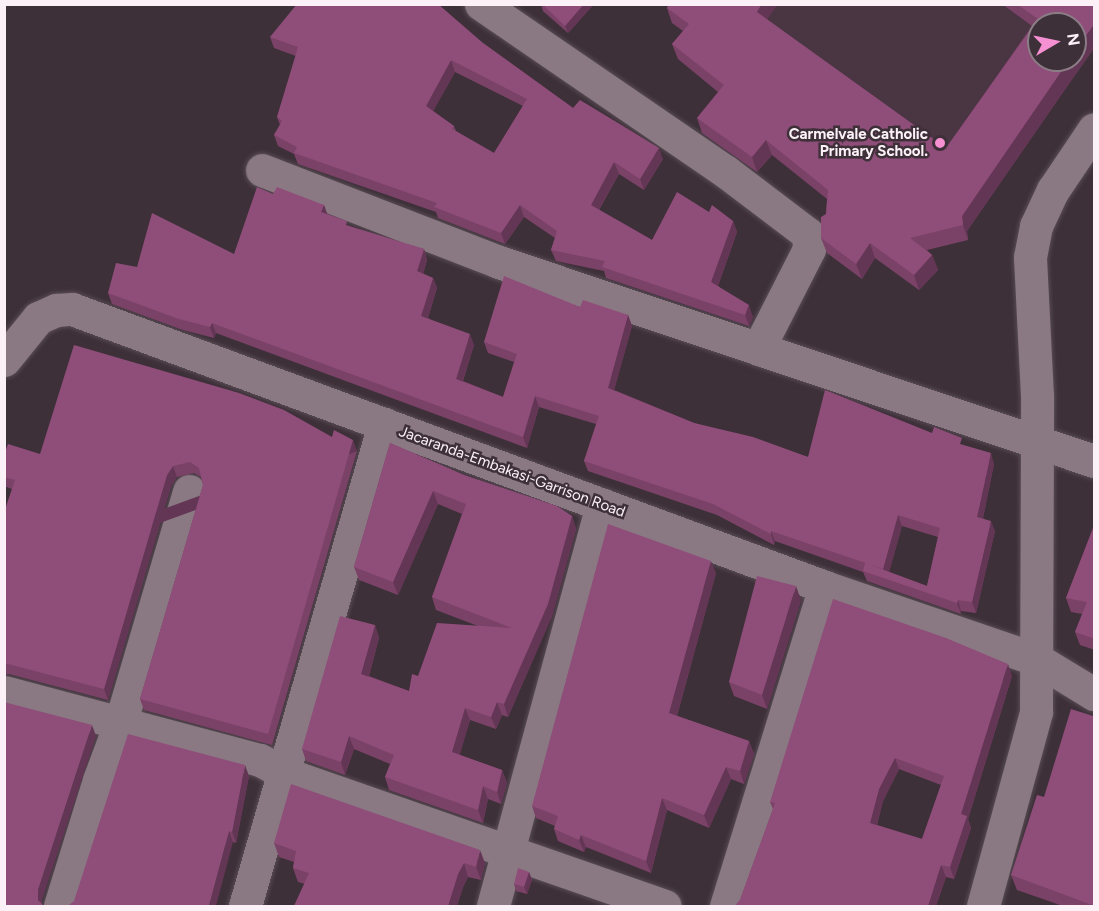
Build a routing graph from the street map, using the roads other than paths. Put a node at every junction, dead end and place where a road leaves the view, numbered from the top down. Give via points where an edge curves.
1 (481, 4) edge
2 (1095, 129) edge
3 (262, 170) dead end
4 (758, 350) junction
5 (4, 360) edge
6 (384, 424) junction
7 (1035, 440) junction
8 (1095, 460) edge
9 (189, 491) dead end
10 (602, 505) junction
11 (825, 587) junction
12 (1038, 660) junction
13 (4, 692) edge
14 (1095, 694) edge
15 (121, 721) junction
16 (286, 774) junction
17 (510, 855) junction
18 (60, 906) edge
19 (245, 906) edge
20 (493, 906) edge
21 (665, 906) edge
22 (726, 906) edge
23 (982, 906) edge

1 - 4 street via 716,165 808,234 809,249
2 - 7 street via 1053,190 1036,226 1030,256 1037,396
3 - 4 street via 499,262
4 - 7 street
5 - 6 street, Jacaranda-Embakasi-Garrison Road via 38,318 56,310 72,309
6 - 10 street, Jacaranda-Embakasi-Garrison Road
6 - 16 street
7 - 8 street
7 - 12 street
9 - 15 street
10 - 11 street, Jacaranda-Embakasi-Garrison Road
10 - 17 street
11 - 12 street, Jacaranda-Embakasi-Garrison Road
11 - 22 street
12 - 14 street, Jacaranda-Embakasi-Garrison Road
12 - 23 street via 1036,712
13 - 15 street
15 - 16 street via 260,760
15 - 18 street
16 - 17 street
16 - 19 street
17 - 20 street
17 - 21 street

